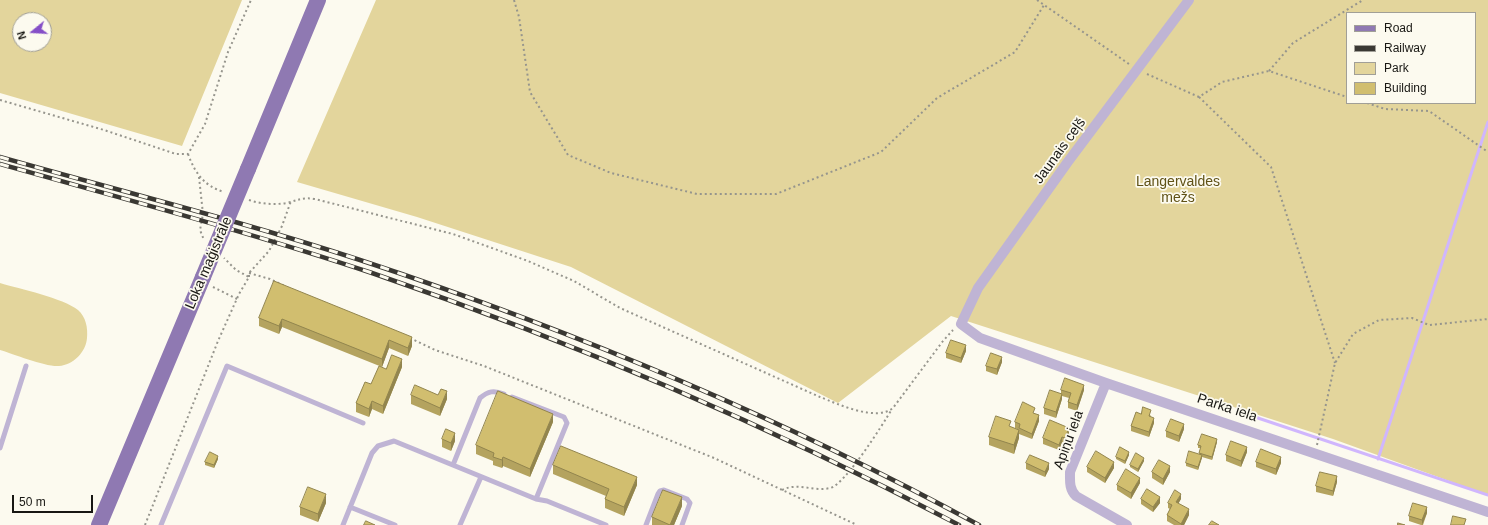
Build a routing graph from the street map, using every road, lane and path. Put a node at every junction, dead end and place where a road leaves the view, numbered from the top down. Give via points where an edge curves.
1 (251, 0) edge
2 (318, 0) edge
3 (514, 0) edge
4 (1037, 0) edge
5 (1189, 0) edge
6 (1363, 0) edge
7 (1044, 5) junction
8 (1138, 70) junction
9 (1269, 71) junction
10 (1346, 96) edge
11 (1199, 97) junction
12 (0, 100) edge
13 (1370, 104) edge
14 (1488, 152) edge
15 (199, 177) dead end
16 (302, 198) dead end
17 (291, 201) dead end
18 (207, 243) dead end
19 (221, 256) dead end
20 (249, 273) junction
21 (249, 277) junction
22 (208, 282) junction
23 (289, 288) edge
24 (237, 299) junction
25 (1488, 319) edge
26 (961, 324) junction
27 (407, 336) edge
28 (1335, 363) junction
29 (26, 366) dead end
30 (1106, 383) junction
31 (893, 408) junction
32 (362, 423) dead end
33 (1317, 443) dead end
34 (0, 448) edge
35 (453, 464) junction
36 (481, 476) junction
37 (782, 490) junction
38 (536, 499) junction
39 (350, 507) junction
40 (1488, 512) edge
41 (99, 525) edge
42 (145, 525) edge
43 (161, 525) edge
44 (343, 525) edge
45 (395, 525) edge
46 (460, 525) edge
47 (606, 525) edge
48 (646, 525) edge
49 (682, 525) edge
50 (857, 525) edge
51 (1126, 525) edge

1 - 12 path via 228,52 205,124 188,154 176,154
2 - 22 main road, Loka maģistrāle, bridge via 248,169
3 - 7 path via 519,17 530,92 568,155 611,173 697,194 776,194 881,152 937,98 1015,52
4 - 7 path
5 - 8 street, Jaunais ceļš
6 - 9 path via 1292,43
7 - 8 path
8 - 11 path
8 - 26 street, Jaunais ceļš via 978,288
9 - 10 path
9 - 11 path via 1222,82
11 - 28 path via 1271,168
13 - 14 path via 1385,109 1429,111
15 - 18 path via 203,207 200,230 202,238
16 - 31 path via 315,199 469,239 574,281 620,308 834,402 875,414 885,413
17 - 20 path via 269,251
19 - 21 path via 236,270
20 - 21 path
20 - 23 path
21 - 24 path
22 - 24 path
22 - 41 main road, Loka maģistrāle
24 - 42 path
25 - 28 path via 1429,325 1412,318 1379,320 1353,334
26 - 30 street, Parka iela via 980,338
26 - 31 path via 943,341
27 - 37 path via 435,350 484,366 686,446
28 - 33 path
29 - 34 lane
30 - 40 street, Parka iela
30 - 51 street, Apiņu iela via 1070,472 1071,491
31 - 37 path via 837,485 824,489 798,486
32 - 43 lane via 227,366
35 - 36 lane
35 - 38 lane via 480,398 486,392 500,392 564,417 567,423 566,430
35 - 39 lane via 394,441 385,442 372,453
36 - 38 lane
36 - 46 lane
37 - 50 path
38 - 47 lane
39 - 44 lane
39 - 45 lane
48 - 49 lane via 658,494 664,490 687,499 690,504

